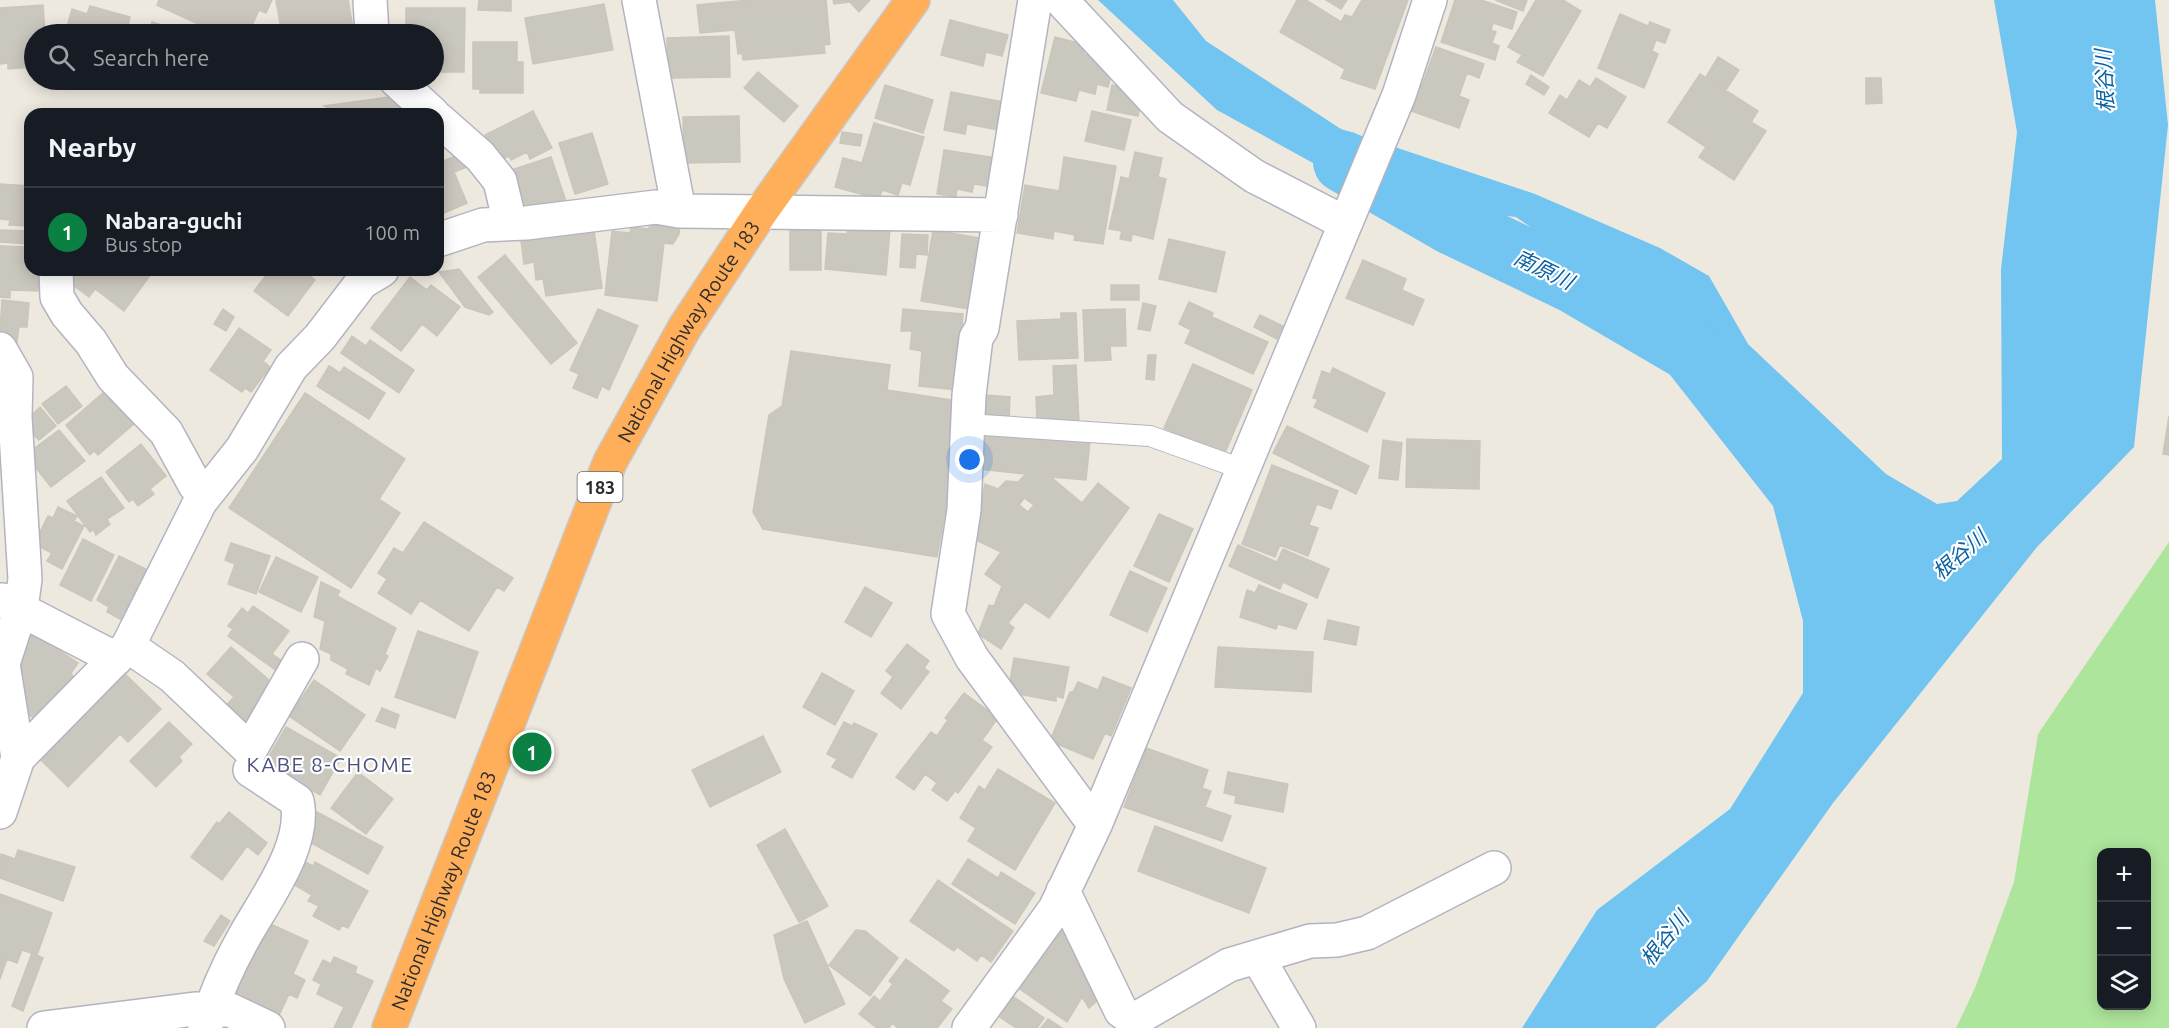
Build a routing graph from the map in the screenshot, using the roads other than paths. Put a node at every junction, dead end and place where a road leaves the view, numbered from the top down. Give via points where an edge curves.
1 (370, 0) edge
2 (639, 0) edge
3 (913, 0) edge
4 (1035, 0) edge
5 (1061, 0) edge
6 (1431, 0) edge
7 (371, 24) edge
8 (407, 90) edge
9 (426, 108) edge
10 (444, 124) edge
11 (679, 211) junction
12 (761, 212) junction
13 (1001, 216) junction
14 (1347, 220) junction
15 (510, 224) junction
16 (444, 238) edge
17 (56, 276) edge
18 (372, 276) edge
19 (0, 349) edge
20 (8, 419) edge
21 (968, 424) junction
22 (1242, 469) junction
23 (204, 497) junction
24 (10, 604) edge
25 (122, 653) junction
26 (302, 659) dead end
27 (18, 758) junction
28 (249, 770) dead end
29 (0, 812) edge
30 (1095, 825) junction
31 (1494, 868) dead end
32 (1063, 891) junction
33 (1258, 958) junction
34 (207, 1018) edge
35 (44, 1028) edge
36 (268, 1028) edge
37 (389, 1028) edge
38 (969, 1028) edge
39 (1299, 1028) edge

1 - 7 street
2 - 11 street
3 - 12 highway, National Highway Route 183 / 183
4 - 13 street
5 - 14 street via 1170,117 1254,176
6 - 14 street via 1399,94
8 - 9 street
10 - 15 street via 480,156 500,181
11 - 12 street
11 - 15 street via 656,207
12 - 13 street
12 - 37 highway, National Highway Route 183 / 183 via 685,327 610,462
13 - 21 street via 982,328 976,338
14 - 22 street
15 - 16 street via 483,225
17 - 23 street via 57,297 67,314 113,377 166,432
18 - 23 street via 362,282 320,337 291,366 242,449
19 - 20 street via 16,377
20 - 24 street via 25,579
21 - 22 lane via 1150,436
21 - 30 street via 964,510 948,614 972,658
22 - 30 street
23 - 25 street
24 - 25 street
24 - 27 street via 3,664
25 - 26 street via 172,676 249,750
25 - 27 street
27 - 29 street
28 - 34 street via 297,801 297,838 229,965
30 - 32 street
31 - 33 street via 1366,933 1310,941
32 - 33 street via 1121,1011 1134,1020 1229,965
32 - 38 street via 1055,909
33 - 39 street
34 - 35 street
34 - 36 street via 230,1010

